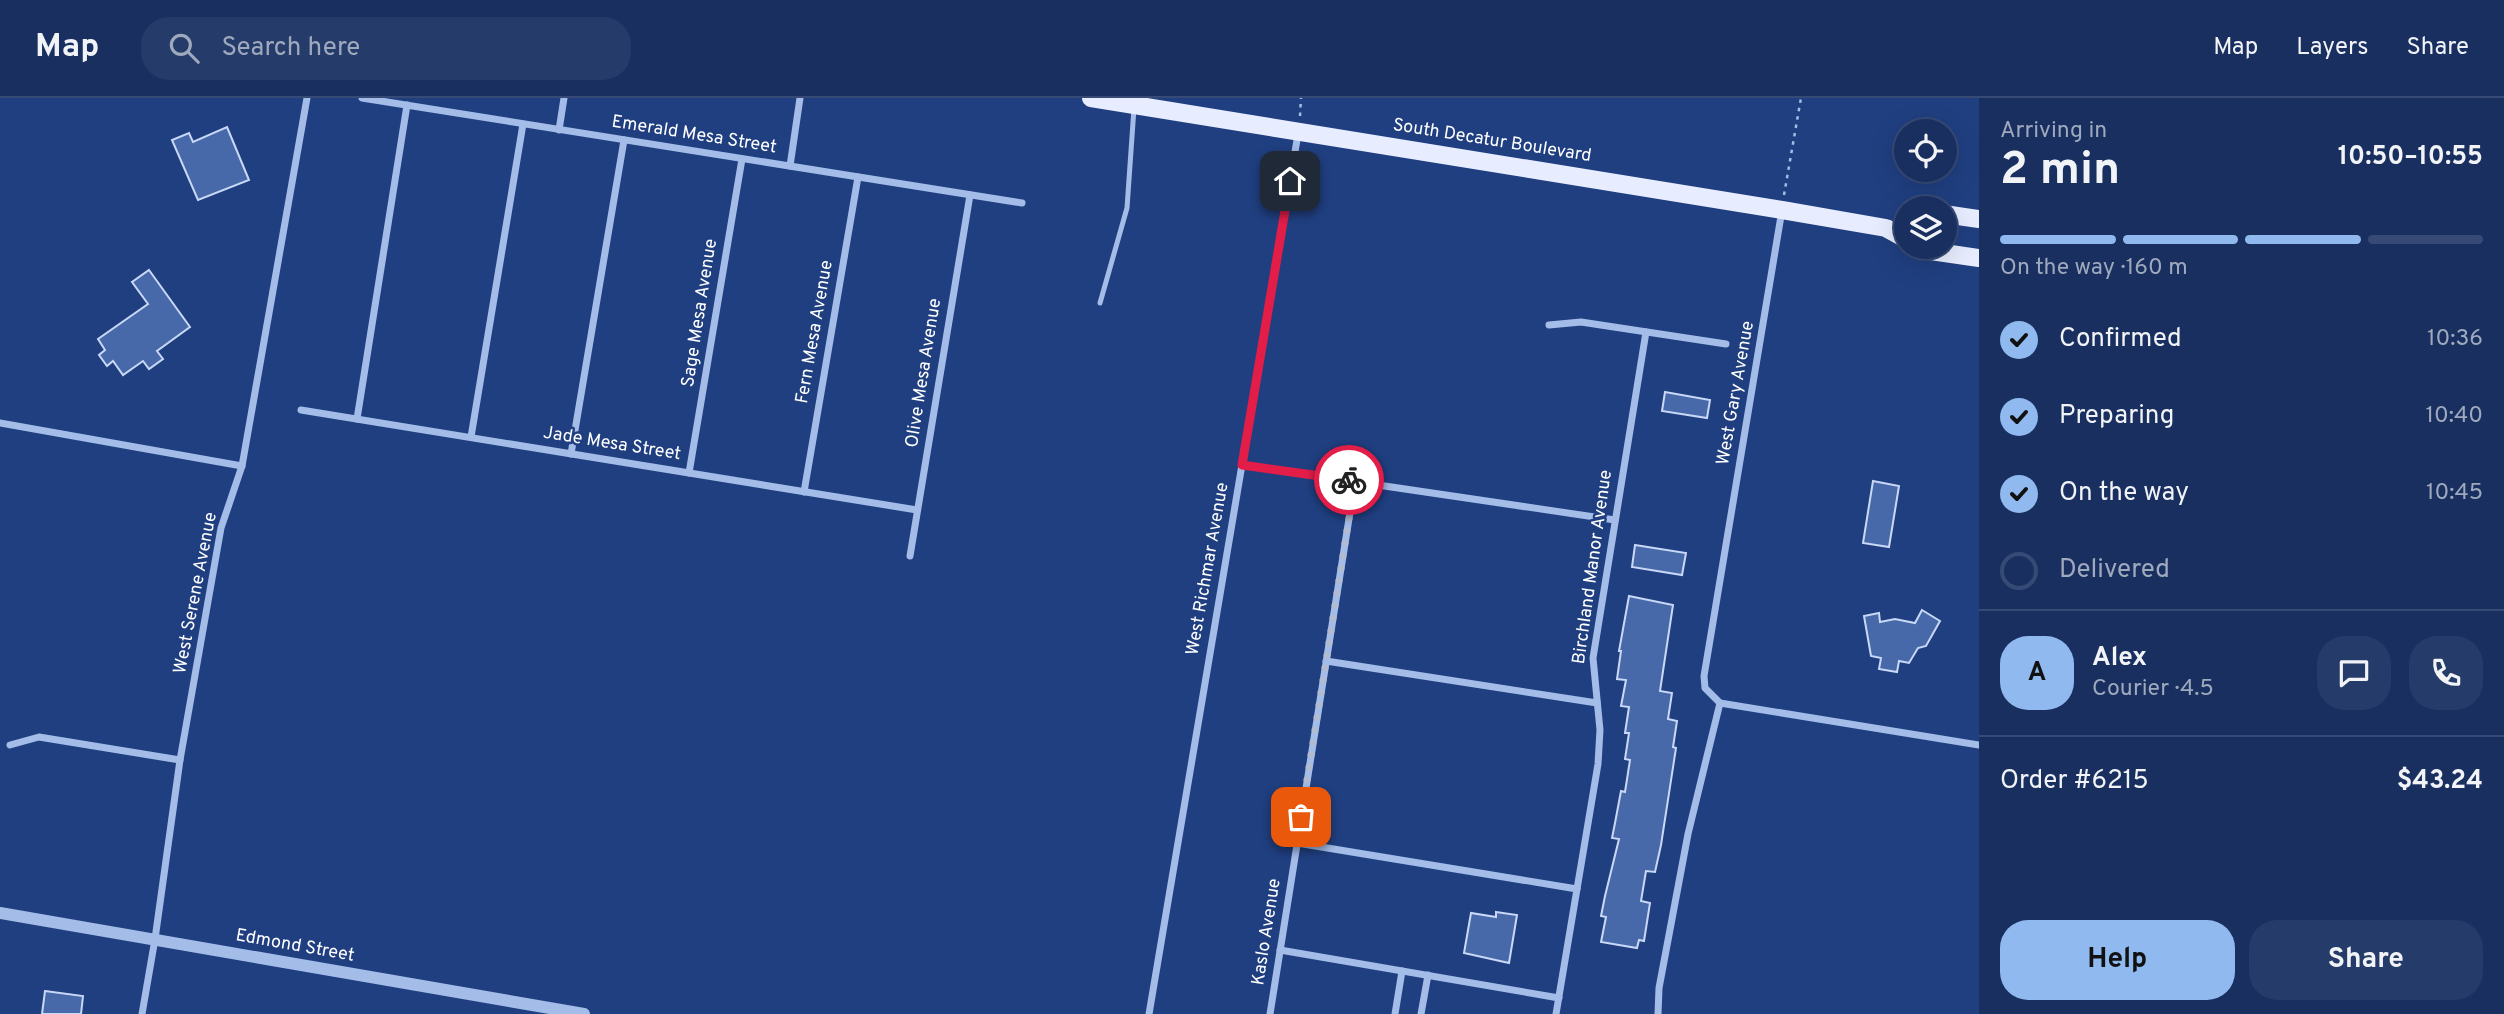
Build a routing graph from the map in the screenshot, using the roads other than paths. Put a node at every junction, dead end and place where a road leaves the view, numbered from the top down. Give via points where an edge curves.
1 (307, 98) edge
2 (362, 98) edge
3 (564, 98) edge
4 (800, 98) edge
5 (1091, 98) edge
6 (407, 105) junction
7 (1134, 105) junction
8 (523, 124) junction
9 (559, 130) junction
10 (1299, 130) junction
11 (624, 140) junction
12 (742, 159) junction
13 (790, 166) junction
14 (858, 177) junction
15 (970, 195) junction
16 (1022, 203) dead end
17 (1782, 210) junction
18 (1957, 216) edge
19 (1979, 219) edge
20 (1894, 225) edge
21 (1886, 228) junction
22 (1894, 232) edge
23 (1957, 255) edge
24 (1979, 258) edge
25 (1100, 303) dead end
26 (1549, 325) dead end
27 (1646, 332) junction
28 (1726, 344) dead end
29 (301, 410) dead end
30 (358, 419) junction
31 (0, 423) edge
32 (471, 438) junction
33 (571, 454) junction
34 (1242, 465) junction
35 (242, 466) junction
36 (690, 473) junction
37 (1355, 481) junction
38 (804, 492) junction
39 (917, 510) junction
40 (1615, 520) junction
41 (910, 556) dead end
42 (1326, 661) junction
43 (1597, 703) junction
44 (1720, 703) junction
45 (10, 746) dead end
46 (1979, 746) edge
47 (180, 760) junction
48 (1297, 843) junction
49 (1577, 889) junction
50 (0, 913) edge
51 (155, 939) junction
52 (1280, 950) junction
53 (1402, 971) junction
54 (1428, 975) junction
55 (1559, 998) junction
56 (142, 1014) edge
57 (584, 1014) edge
58 (1149, 1014) edge
59 (1270, 1014) edge
60 (1395, 1014) edge
61 (1421, 1014) edge
62 (1556, 1014) edge
63 (1658, 1014) edge

1 - 35 street, West Serene Avenue
2 - 6 street, Emerald Mesa Street
3 - 9 street
4 - 13 street
5 - 7 main road, South Decatur Boulevard
6 - 8 street, Emerald Mesa Street
6 - 30 street
7 - 10 main road, South Decatur Boulevard
7 - 25 lane via 1128,208
8 - 9 street, Emerald Mesa Street
8 - 32 street
9 - 11 street, Emerald Mesa Street
10 - 17 main road, South Decatur Boulevard
10 - 34 street, West Richmar Avenue
11 - 12 street, Emerald Mesa Street
11 - 33 street
12 - 13 street, Emerald Mesa Street
12 - 36 street, Sage Mesa Avenue
13 - 14 street, Emerald Mesa Street
14 - 15 street, Emerald Mesa Street
14 - 38 street, Fern Mesa Avenue
15 - 16 street, Emerald Mesa Street
15 - 39 street, Olive Mesa Avenue
17 - 21 main road, South Decatur Boulevard
17 - 44 street, West Gary Avenue via 1704,676 1705,688
18 - 19 main road
20 - 21 main road, South Decatur Boulevard
21 - 22 main road, South Decatur Boulevard
23 - 24 main road
26 - 27 street via 1581,321
27 - 28 street
27 - 40 street, Birchland Manor Avenue
29 - 30 street, Jade Mesa Street
30 - 32 street, Jade Mesa Street
31 - 35 street
32 - 33 street, Jade Mesa Street
33 - 36 street, Jade Mesa Street
34 - 37 street
34 - 58 street, West Richmar Avenue
35 - 47 street, West Serene Avenue via 221,528
36 - 38 street, Jade Mesa Street
37 - 40 street
37 - 42 street, Kaslo Avenue
38 - 39 street, Jade Mesa Street
39 - 41 street, Olive Mesa Avenue
40 - 43 street, Birchland Manor Avenue via 1593,658
42 - 43 street
42 - 48 street, Kaslo Avenue
43 - 49 street, Birchland Manor Avenue via 1598,764
44 - 46 street
44 - 63 street via 1688,834
45 - 47 street via 39,737
47 - 51 street, West Serene Avenue
48 - 49 street
48 - 52 street, Kaslo Avenue
49 - 55 street, Birchland Manor Avenue
50 - 51 street, Edmond Street
51 - 56 street, West Serene Avenue
51 - 57 street, Edmond Street
52 - 53 street
52 - 59 street, Kaslo Avenue
53 - 54 street
53 - 60 street
54 - 55 street
54 - 61 street
55 - 62 street, Birchland Manor Avenue

